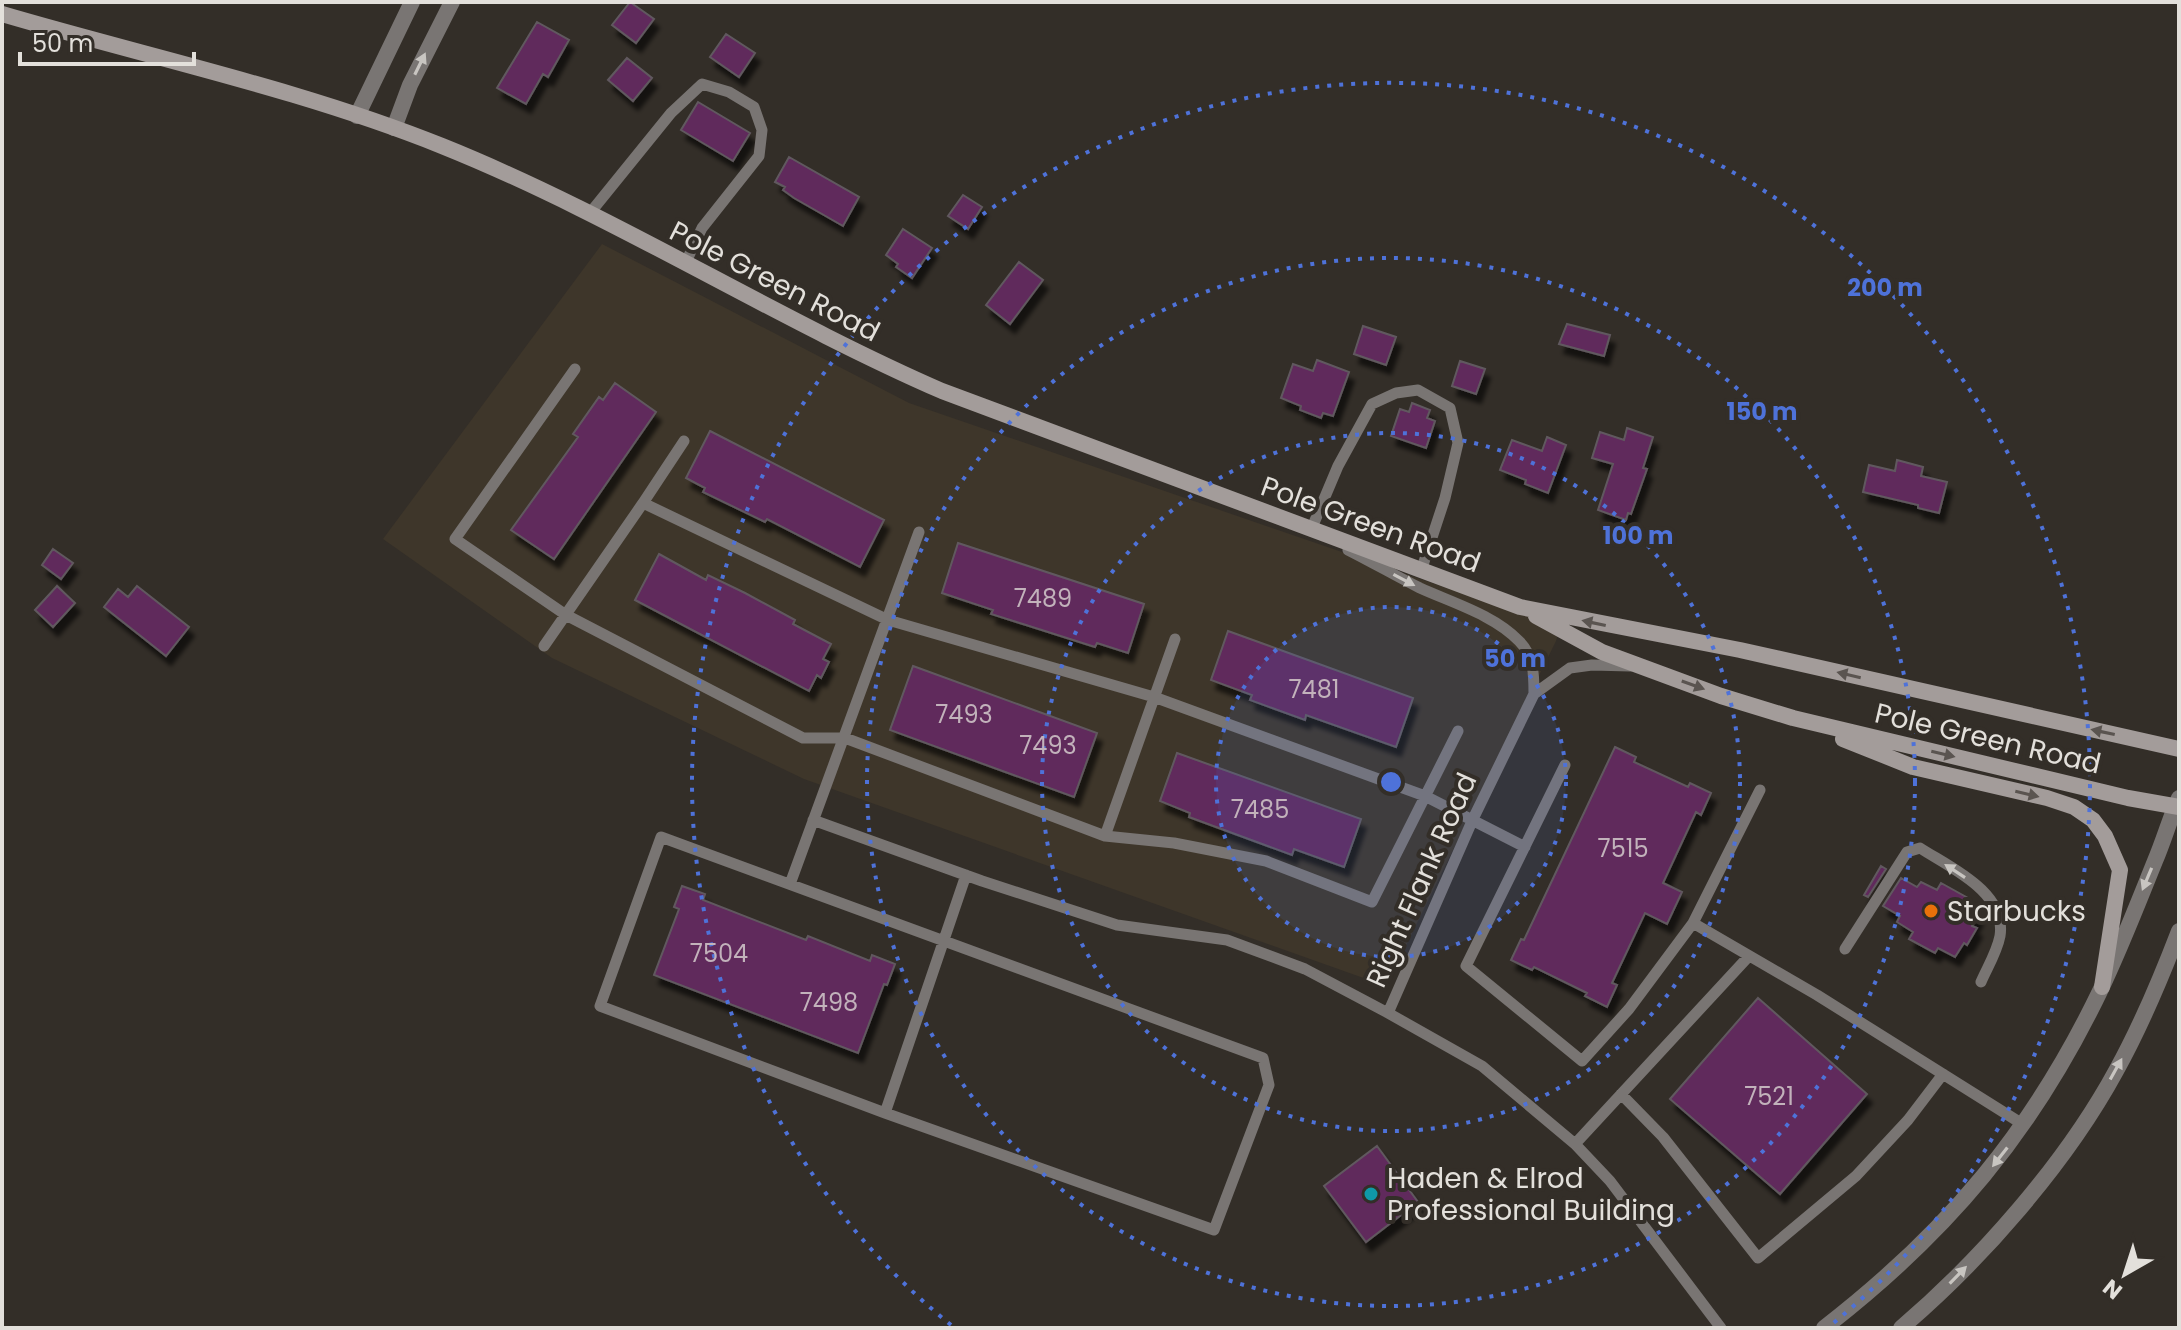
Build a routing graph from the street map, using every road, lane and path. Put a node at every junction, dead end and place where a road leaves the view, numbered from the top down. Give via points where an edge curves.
1 (412, 2) edge
2 (452, 2) edge
3 (2, 14) edge
4 (357, 116) junction
5 (394, 128) junction
6 (590, 213) junction
7 (685, 264) junction
8 (575, 369) dead end
9 (684, 441) dead end
10 (643, 503) junction
11 (1311, 530) junction
12 (919, 532) dead end
13 (1421, 571) junction
14 (1520, 607) junction
15 (566, 615) junction
16 (888, 620) junction
17 (1175, 639) dead end
18 (544, 646) dead end
19 (1641, 666) junction
20 (1534, 694) junction
21 (1154, 697) junction
22 (1793, 718) junction
23 (1458, 731) dead end
24 (845, 738) junction
25 (2179, 749) edge
26 (1565, 765) dead end
27 (1760, 790) dead end
28 (1425, 796) junction
29 (2178, 804) edge
30 (1473, 819) junction
31 (813, 820) junction
32 (1105, 836) junction
33 (1525, 847) junction
34 (966, 875) junction
35 (790, 884) junction
36 (1693, 923) junction
37 (2179, 931) edge
38 (944, 940) junction
39 (1845, 949) dead end
40 (1749, 956) junction
41 (1981, 982) dead end
42 (2102, 987) junction
43 (1388, 1013) junction
44 (1943, 1074) junction
45 (1621, 1094) junction
46 (885, 1113) junction
47 (2024, 1125) junction
48 (1575, 1144) junction
49 (1721, 1328) edge
50 (1824, 1328) edge
51 (1901, 1328) edge

1 - 4 street
5 -> 2 street
3 - 4 main road, Pole Green Road
4 - 5 main road, Pole Green Road
5 - 6 main road, Pole Green Road
6 - 7 main road, Pole Green Road
6 - 7 lane via 671,113 702,84 729,92 754,107 762,130 759,156 702,228
7 - 11 main road, Pole Green Road via 942,391
8 - 15 lane via 455,539
9 - 10 lane
10 - 15 lane
10 - 16 lane
11 - 13 main road, Pole Green Road
11 - 13 lane via 1372,404 1418,390 1450,408 1458,443
11 -> 20 lane via 1511,634 1531,662
12 - 16 lane
13 - 14 main road, Pole Green Road
14 - 19 main road, Pole Green Road via 1602,652
25 -> 14 main road, Pole Green Road via 1740,650
15 - 18 lane
15 - 24 lane via 803,738
16 - 21 lane
16 - 24 lane
17 - 21 lane
19 - 20 lane via 1570,668
19 -> 22 main road, Pole Green Road
20 - 30 lane, Right Flank Road
21 - 28 lane
21 - 32 lane
22 -> 29 main road, Pole Green Road via 2128,798
22 -> 42 main road via 1913,767 2047,798 2093,820 2120,870
23 - 28 lane
24 - 31 lane
24 - 32 lane
26 - 33 lane
27 - 36 lane
28 - 30 lane
28 - 32 lane via 1372,902 1266,861
29 -> 42 street
30 - 33 lane
30 - 43 lane, Right Flank Road
31 - 34 lane
31 - 35 lane
33 - 36 lane via 1466,966 1582,1061 1629,1009
34 - 38 lane
34 - 43 lane via 1117,925 1227,940 1305,969
35 - 38 lane
35 - 46 lane via 661,837 600,1006
36 - 40 lane
51 -> 37 street via 1996,1236 2058,1158 2116,1072
38 - 46 lane
38 - 46 lane via 1263,1058 1269,1085 1214,1230
41 -> 39 lane via 2000,934 1993,903 1920,848 1907,852
40 - 44 lane
40 - 45 lane
42 - 47 street
43 - 48 lane, Right Flank Road via 1482,1066
44 - 45 lane via 1856,1176 1758,1258 1663,1137
44 - 47 lane
45 - 48 lane
47 -> 50 street via 1931,1235
48 - 49 lane, Right Flank Road via 1610,1181

